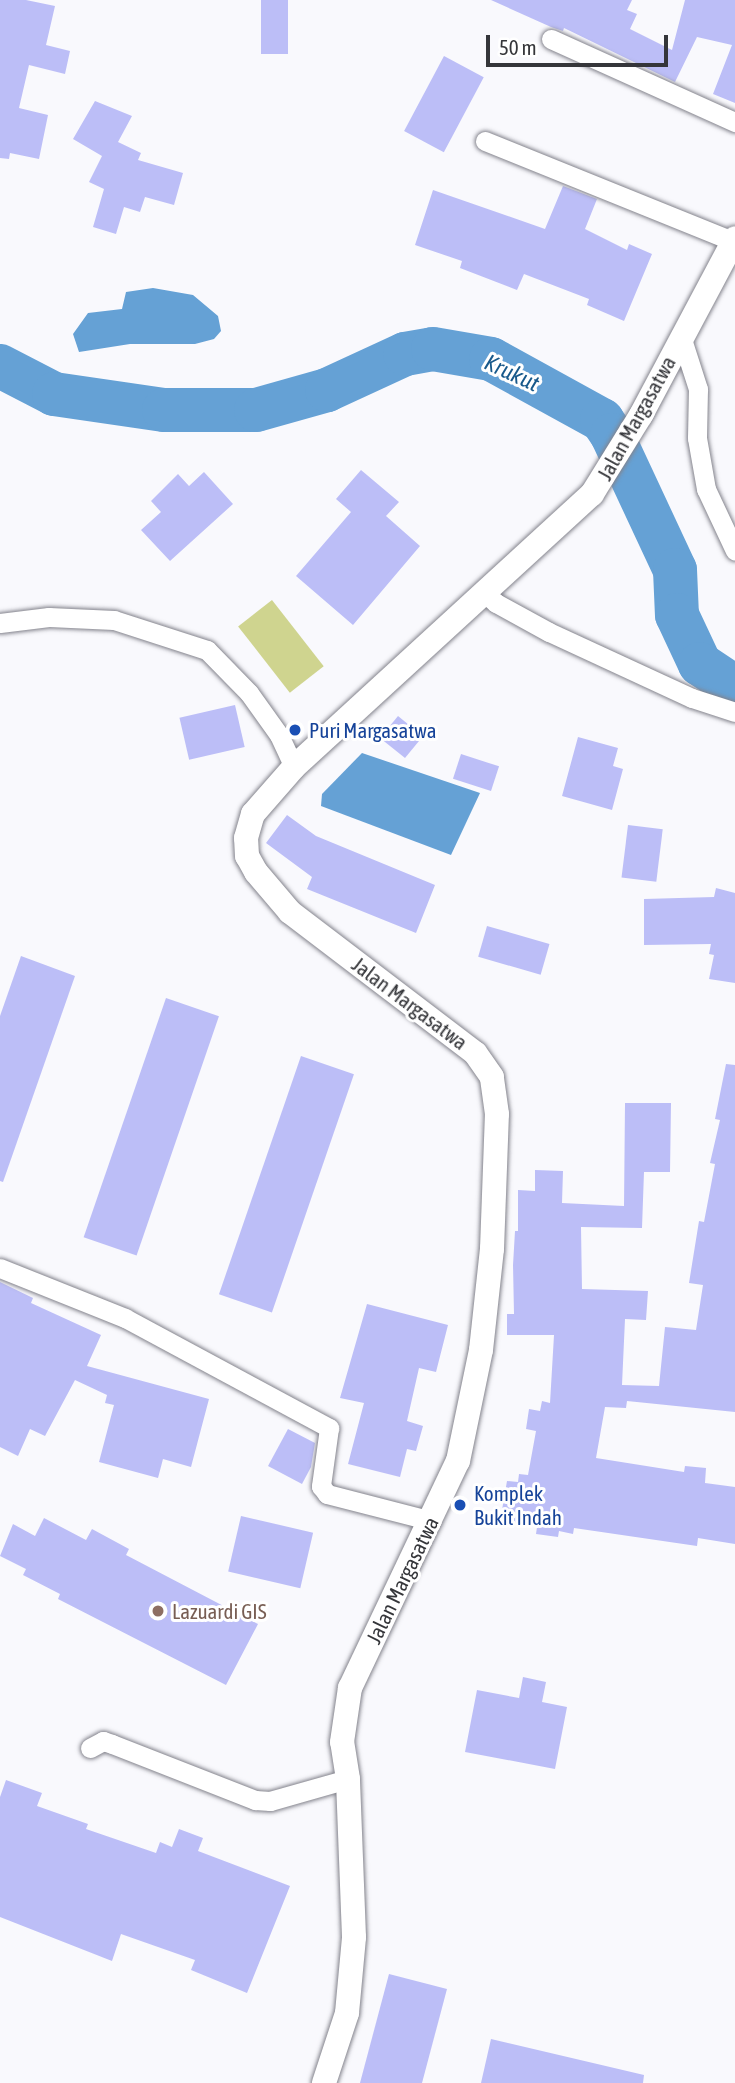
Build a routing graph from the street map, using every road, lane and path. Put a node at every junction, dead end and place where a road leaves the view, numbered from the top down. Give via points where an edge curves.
1 (551, 39) dead end
2 (735, 122) edge
3 (485, 141) dead end
4 (734, 239) edge
5 (681, 336) junction
6 (735, 551) edge
7 (484, 592) junction
8 (0, 623) edge
9 (735, 712) edge
10 (294, 767) junction
11 (0, 1268) edge
12 (432, 1521) junction
13 (90, 1748) dead end
14 (348, 1779) junction
15 (324, 2083) edge

1 - 2 street
3 - 4 street
4 - 5 street, Jalan Margasatwa
5 - 6 street via 698,389 697,438 706,489
5 - 7 street, Jalan Margasatwa via 641,415 592,494
7 - 9 street via 549,632 692,698
7 - 10 street, Jalan Margasatwa
8 - 10 street via 49,617 114,620 207,650 254,701 279,735
10 - 12 street, Jalan Margasatwa via 253,814 246,838 247,856 256,872 290,912 475,1052 492,1077 498,1114 492,1249 481,1350 458,1461
11 - 12 street via 125,1318 329,1428 321,1486 327,1494
12 - 14 street, Jalan Margasatwa via 351,1688 342,1742
13 - 14 street via 103,1741 255,1800 270,1801
14 - 15 street, Jalan Margasatwa via 354,1937 347,2014

